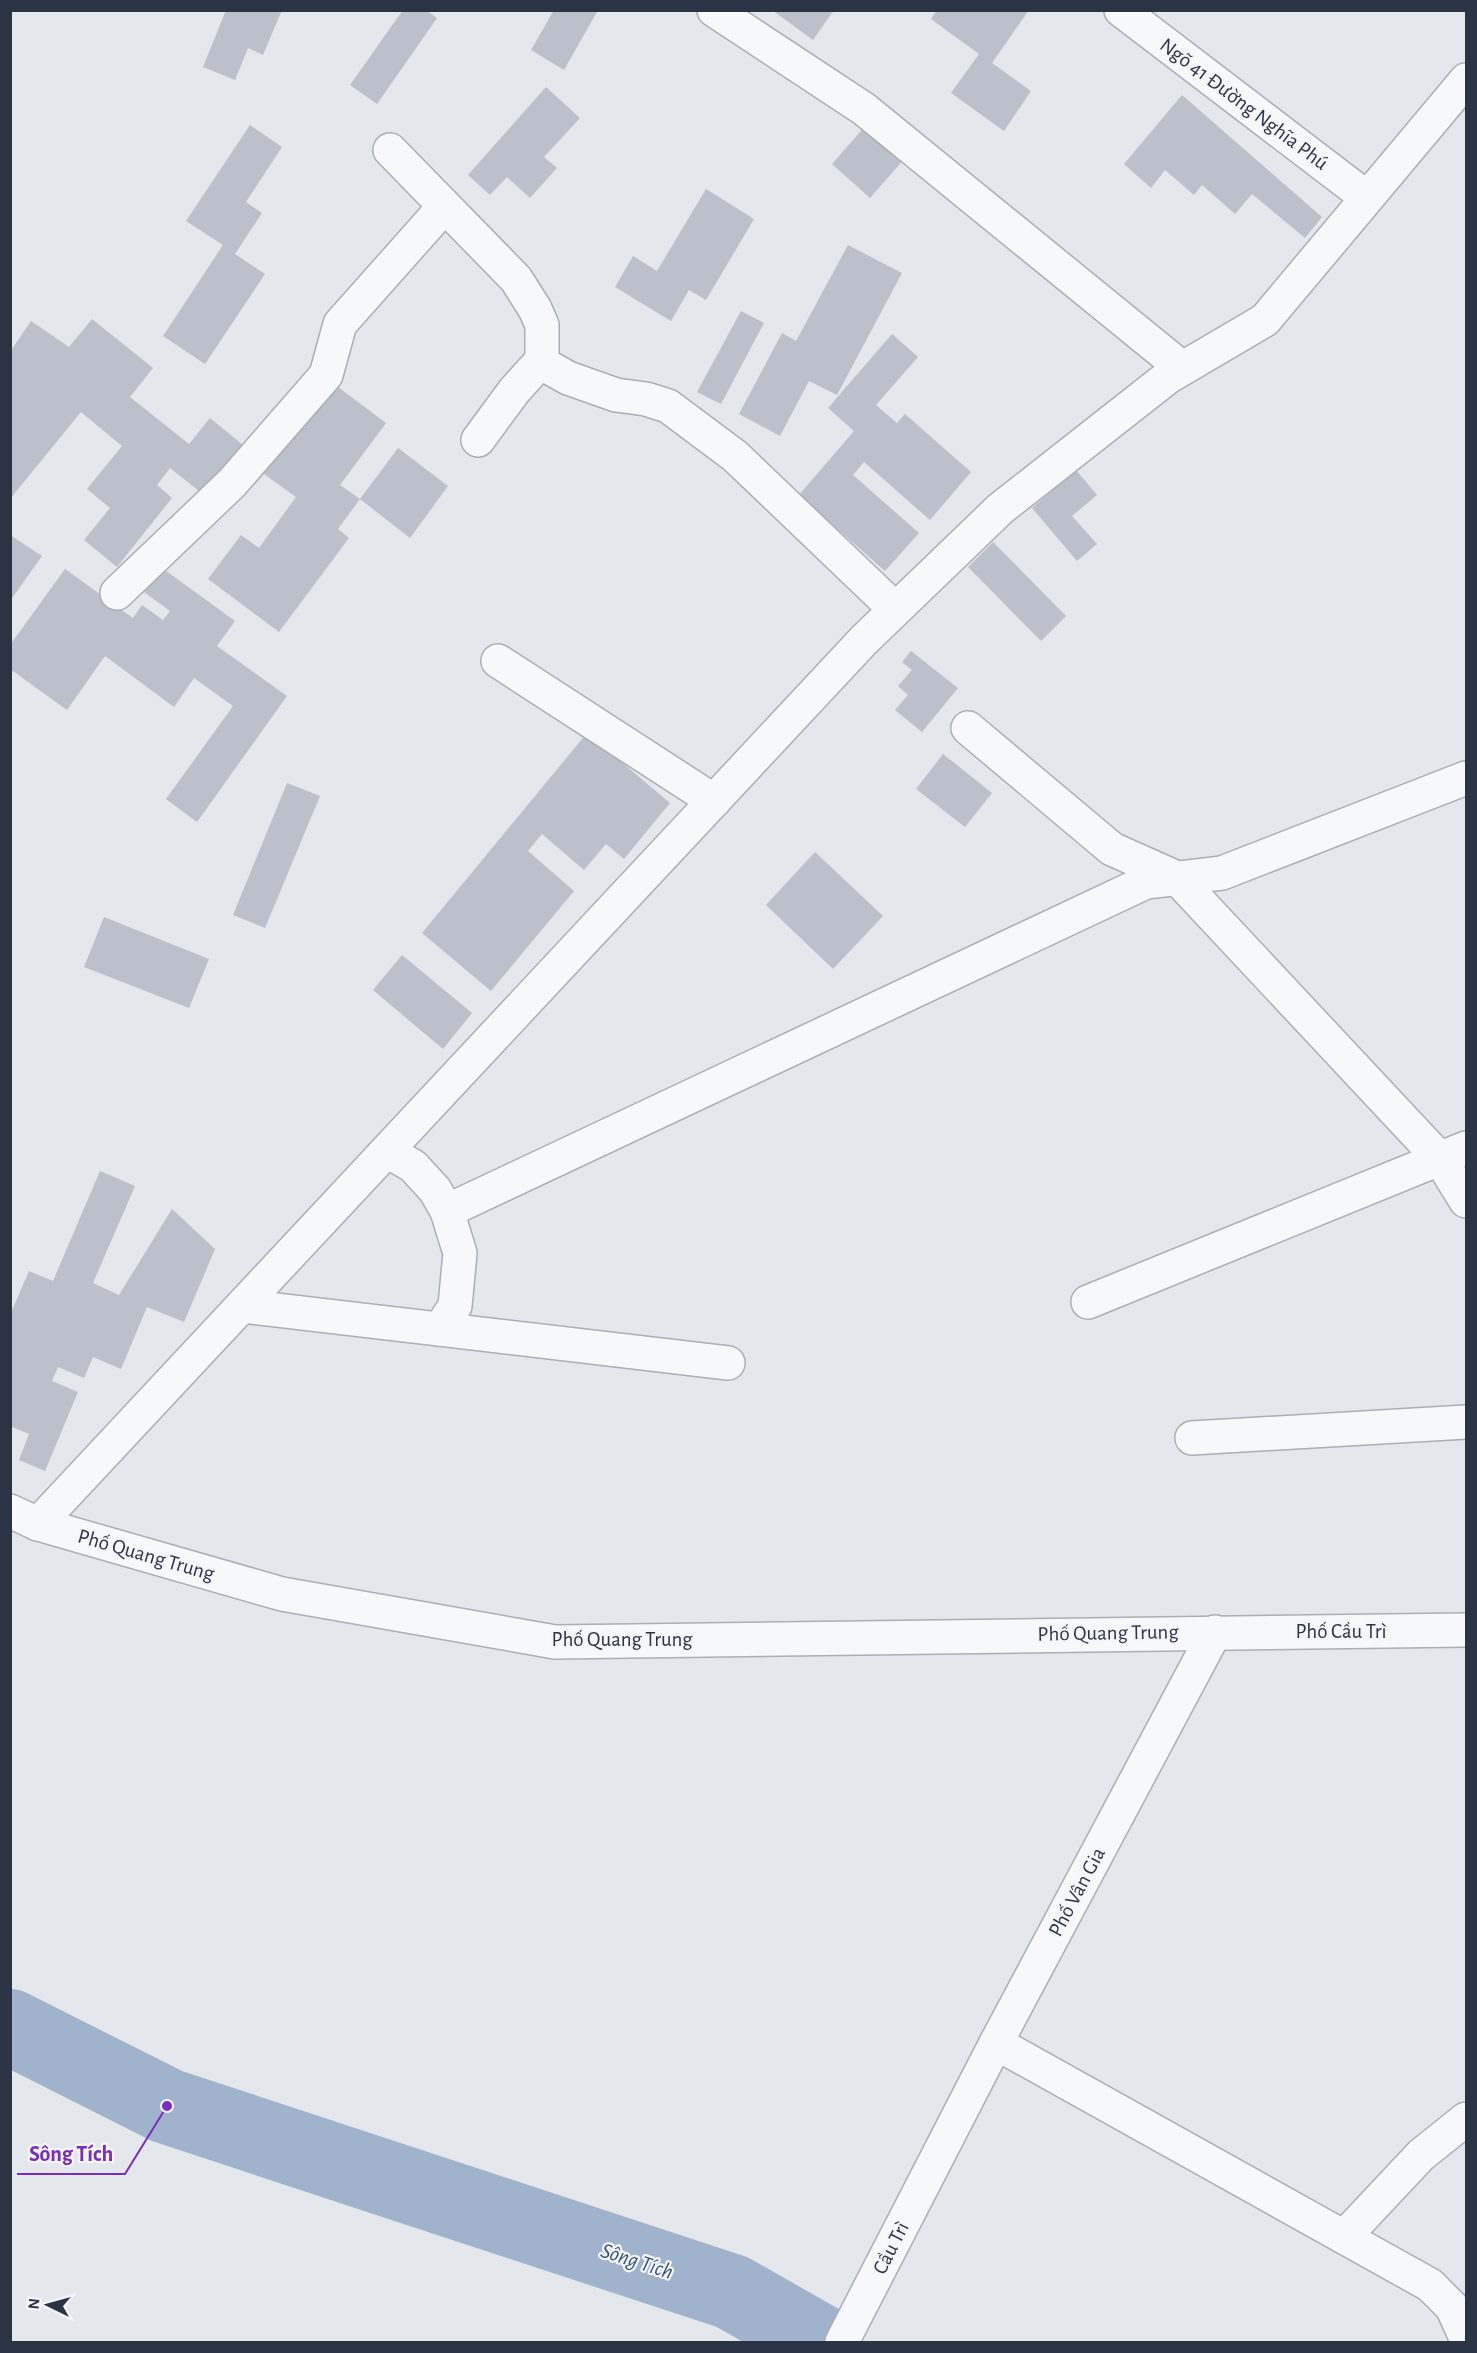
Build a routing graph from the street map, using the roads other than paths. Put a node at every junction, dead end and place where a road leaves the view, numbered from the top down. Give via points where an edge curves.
1 (714, 10) edge
2 (1121, 10) edge
3 (1467, 80) edge
4 (390, 150) dead end
5 (1366, 197) junction
6 (444, 207) junction
7 (542, 360) junction
8 (1182, 368) junction
9 (478, 440) dead end
10 (117, 593) dead end
11 (895, 609) junction
12 (498, 662) dead end
13 (968, 728) dead end
14 (1467, 778) edge
15 (714, 801) junction
16 (1177, 878) junction
17 (387, 1151) junction
18 (1453, 1153) edge
19 (1467, 1201) edge
20 (447, 1211) junction
21 (1088, 1302) dead end
22 (242, 1306) junction
23 (440, 1329) junction
24 (728, 1363) dead end
25 (1467, 1422) edge
26 (1192, 1437) dead end
27 (24, 1517) edge
28 (1467, 1630) edge
29 (1215, 1632) junction
30 (996, 2043) junction
31 (1467, 2119) edge
32 (940, 2153) joint
33 (1344, 2237) junction
34 (1467, 2338) edge
35 (842, 2343) edge

1 - 8 street via 864,109
2 - 5 street, Ngõ 41 Đường Nghĩa Phú
3 - 5 street
4 - 6 street
5 - 8 street via 1265,321
6 - 7 street via 516,279 542,325
6 - 10 street via 340,324 326,375 232,483
7 - 9 street
7 - 11 street via 544,365 616,395 668,406 735,456
8 - 11 street via 1000,509
11 - 15 street
12 - 15 street
13 - 16 street via 1112,849
14 - 16 street via 1222,873
15 - 17 street
16 - 18 street
16 - 20 street via 1146,882
17 - 20 street via 413,1166 435,1190
17 - 22 street
18 - 19 street
18 - 21 street
20 - 23 street via 460,1253 455,1306
22 - 23 street
22 - 27 street
23 - 24 street
25 - 26 street
27 - 29 street, Phố Quang Trung via 282,1594 555,1642
28 - 29 street, Phố Cầu Trì
29 - 30 street, Phố Vân Gia
30 - 32 street, Phố Vân Gia
30 - 33 street
31 - 33 street via 1421,2155
32 - 35 street, Cầu Trì
33 - 34 street via 1430,2285 1452,2307

